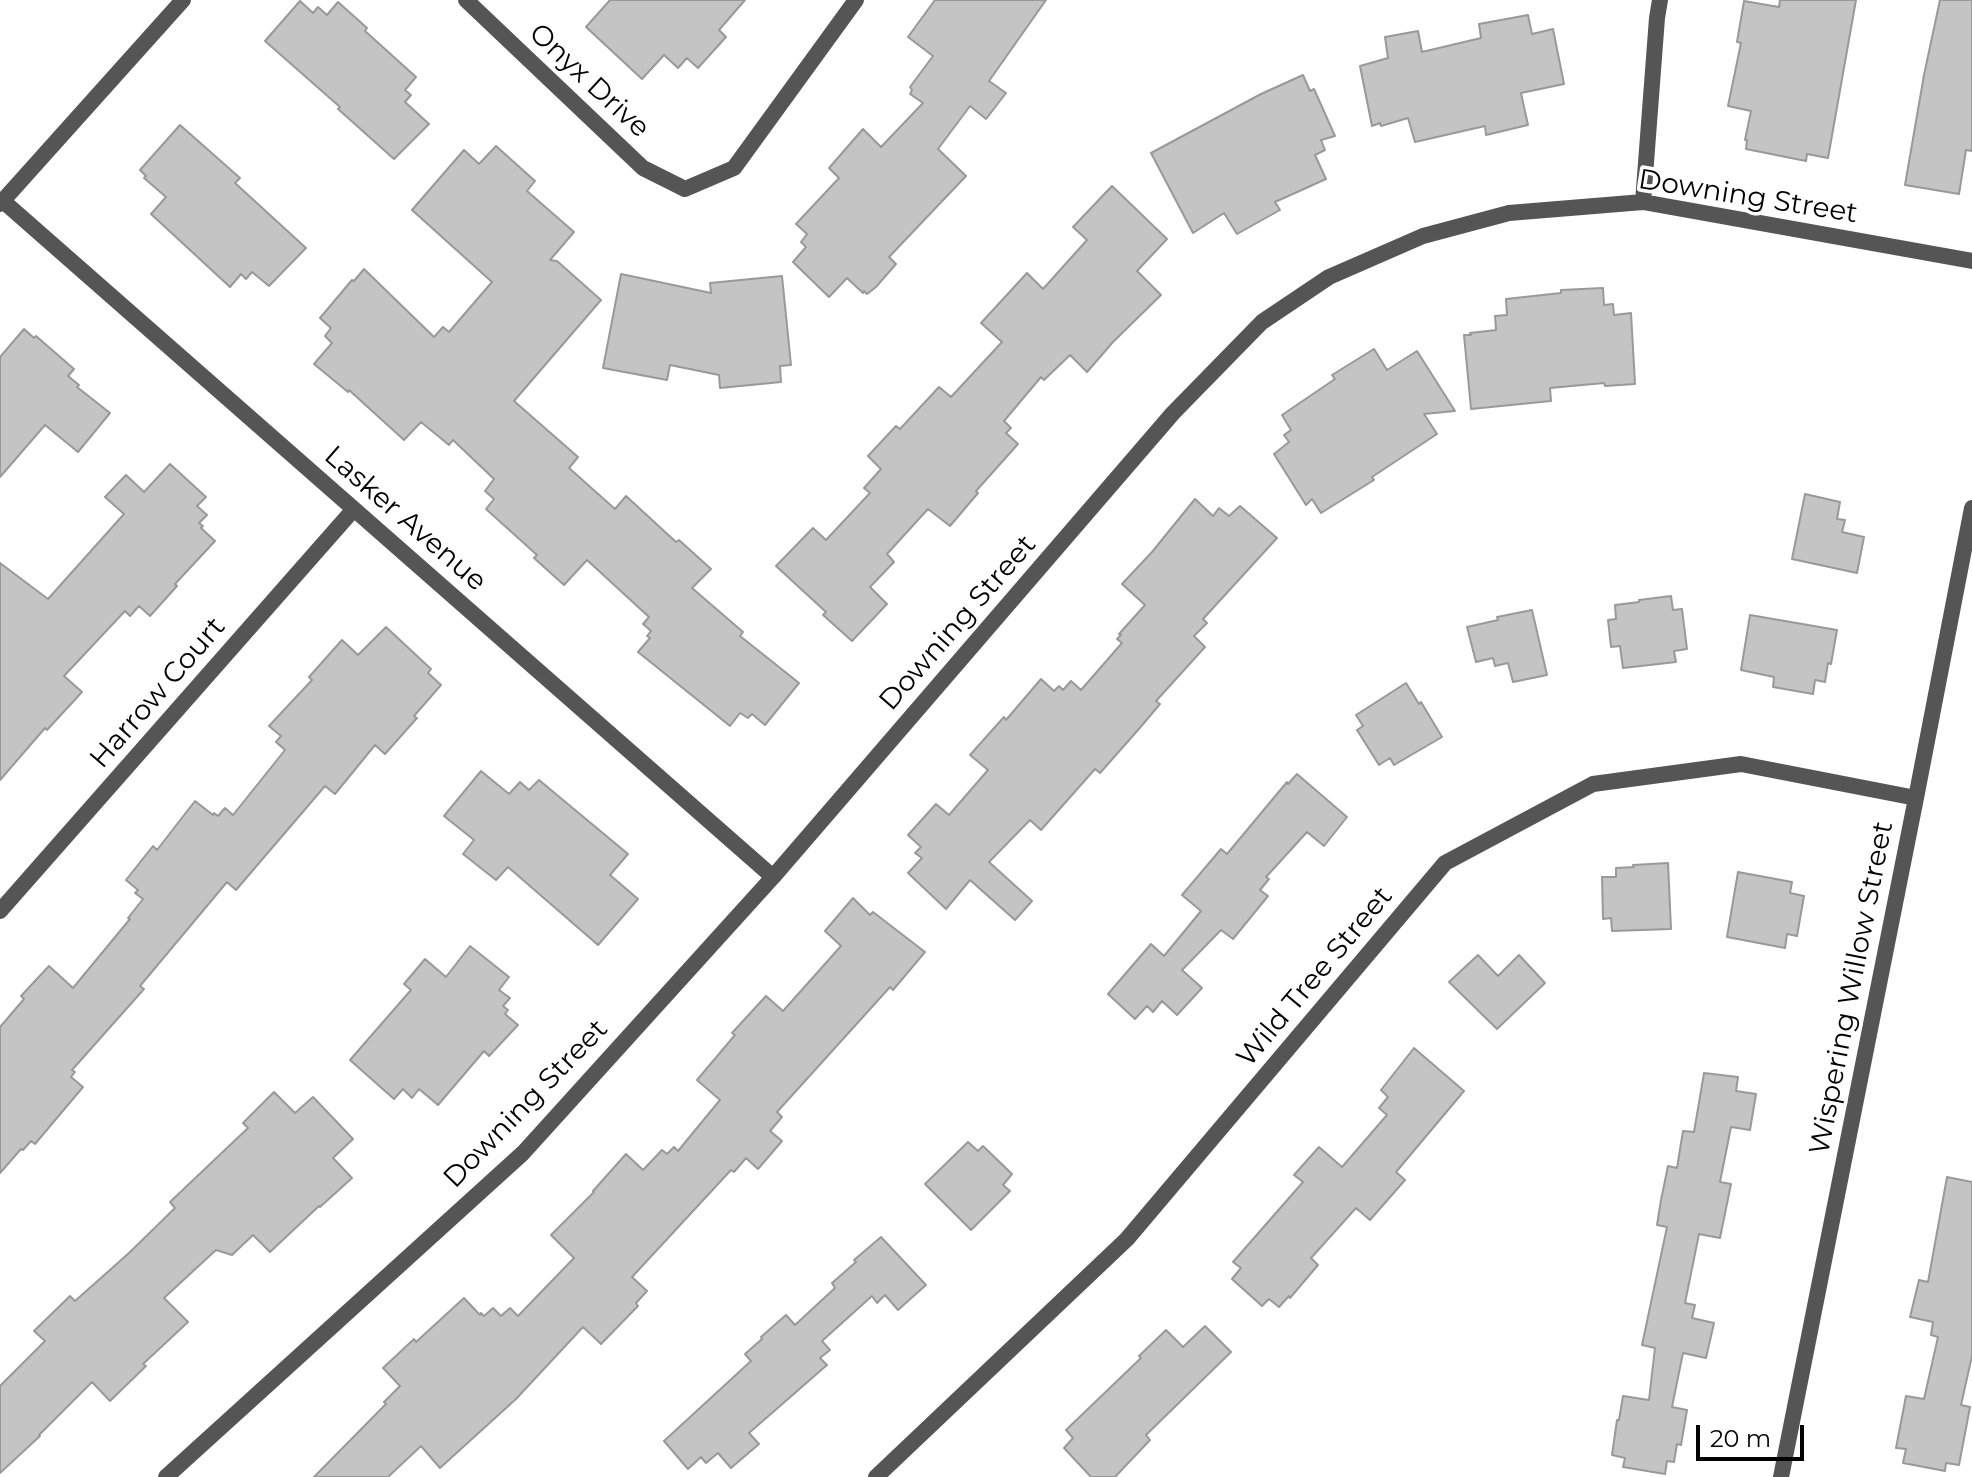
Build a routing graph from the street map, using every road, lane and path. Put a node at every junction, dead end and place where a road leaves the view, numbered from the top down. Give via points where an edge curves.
1 (183, 0) edge
2 (466, 0) edge
3 (856, 0) edge
4 (1660, 0) edge
5 (1643, 202) junction
6 (1, 203) edge
7 (1972, 261) edge
8 (1972, 508) edge
9 (354, 509) junction
10 (1916, 798) junction
11 (773, 877) junction
12 (0, 911) edge
13 (166, 1477) edge
14 (876, 1477) edge
15 (1781, 1477) edge

1 - 6 street
2 - 3 street, Onyx Drive via 643,168 685,189 734,168
4 - 5 street
5 - 7 street, Downing Street
5 - 11 street, Downing Street via 1509,213 1423,236 1329,277 1262,322 1162,425
6 - 9 street, Lasker Avenue
8 - 10 street, Wispering Willow Street
9 - 11 street, Lasker Avenue
9 - 12 street, Harrow Court
10 - 14 street, Wild Tree Street via 1741,764 1593,784 1445,863 1127,1239
10 - 15 street, Wispering Willow Street
11 - 13 street, Downing Street via 523,1153

